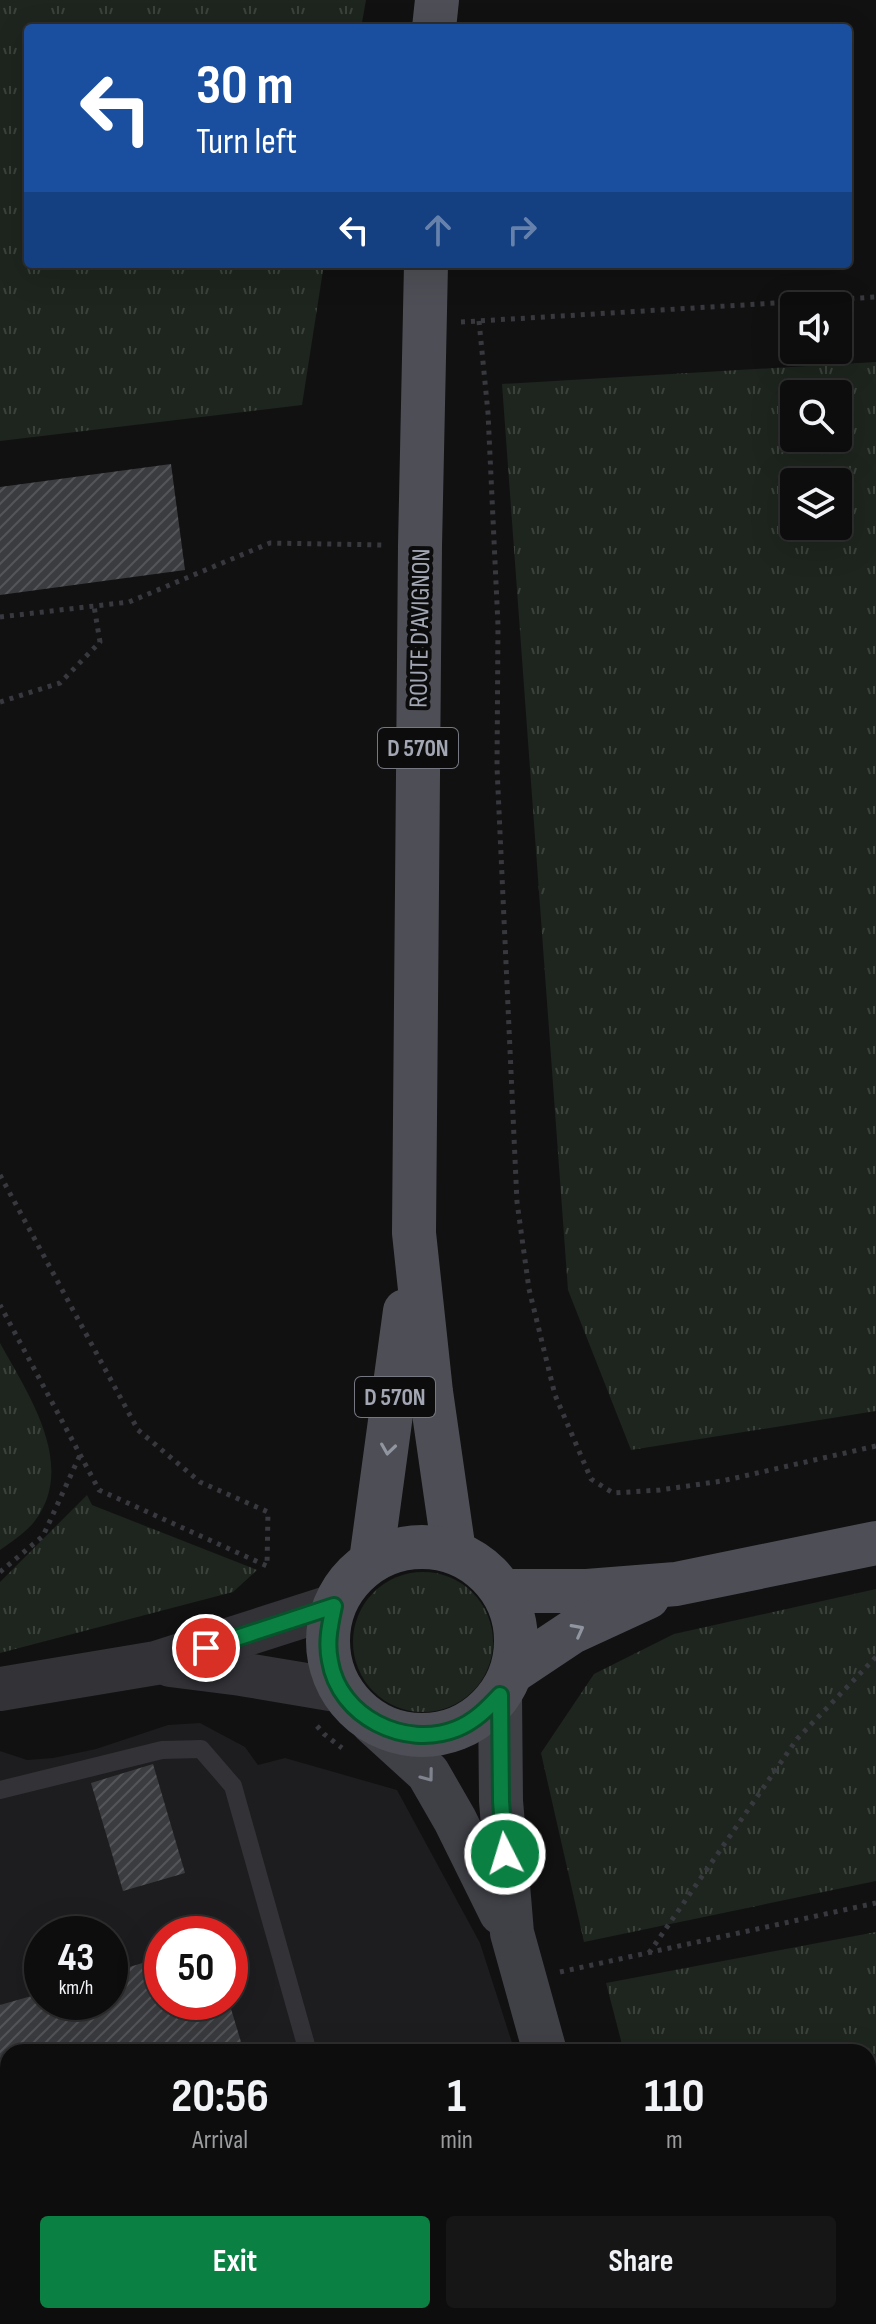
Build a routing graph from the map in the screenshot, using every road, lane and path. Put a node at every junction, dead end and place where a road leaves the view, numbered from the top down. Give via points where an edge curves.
1 (437, 0) edge
2 (434, 24) edge
3 (426, 268) edge
4 (876, 297) edge
5 (479, 321) junction
6 (424, 324) junction
7 (420, 546) junction
8 (94, 606) junction
9 (0, 617) edge
10 (0, 702) edge
11 (0, 1175) edge
12 (414, 1233) junction
13 (0, 1305) edge
14 (876, 1446) edge
15 (80, 1455) junction
16 (876, 1543) edge
17 (454, 1552) junction
18 (371, 1561) junction
19 (0, 1572) edge
20 (676, 1584) junction
21 (503, 1591) junction
22 (334, 1606) junction
23 (876, 1657) edge
24 (156, 1663) junction
25 (506, 1684) junction
26 (0, 1689) edge
27 (329, 1707) junction
28 (359, 1736) junction
29 (0, 1790) edge
30 (876, 1903) edge
31 (512, 1933) junction
32 (649, 1953) junction
33 (525, 1979) junction
34 (306, 2044) edge
35 (543, 2044) edge

1 - 2 main road
3 - 6 main road, ROUTE D'AVIGNON / D 570N
4 - 5 path
5 - 6 path
5 - 14 path via 497,609 498,797 517,1202 529,1289 555,1395 591,1479 613,1493 722,1481
6 - 7 main road, ROUTE D'AVIGNON / D 570N
7 - 8 path via 270,543 129,602
7 - 12 main road, ROUTE D'AVIGNON / D 570N
8 - 9 path
8 - 10 path via 100,642 60,683
11 - 15 path via 138,1430 200,1482 268,1512 267,1566 99,1490
12 - 17 main road, D 570N
12 -> 18 main road, D 570N
13 - 15 path
15 - 19 path via 43,1536
16 - 20 main road
17 - 18 main road via 426,1546 397,1549
17 - 21 main road via 482,1567
18 - 22 main road via 349,1580
20 - 21 main road
25 -> 20 main road via 572,1632
21 - 25 main road via 515,1622 517,1647
22 - 24 street
22 - 27 main road via 327,1634
23 - 32 path via 797,1739
24 - 26 street
24 - 27 street via 241,1674
25 - 28 main road via 480,1716 455,1730 427,1736
25 - 31 main road via 501,1801
27 - 28 main road via 355,1708
27 - 28 path via 324,1734
28 -> 31 main road via 428,1773
29 - 34 lane via 162,1750 201,1749 233,1786
30 - 32 path
31 - 33 main road
32 - 33 path
33 - 35 main road

